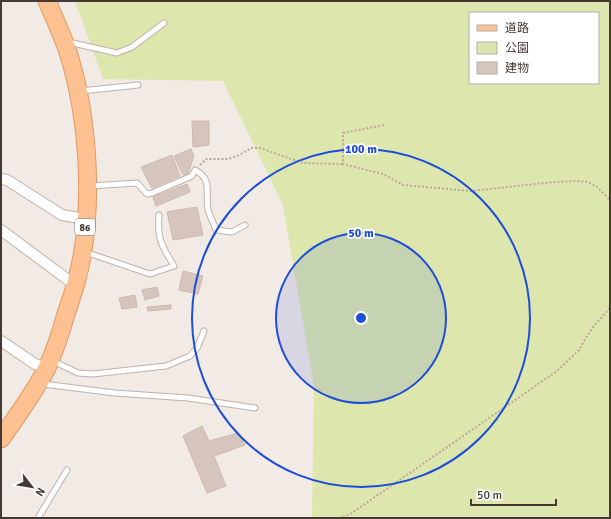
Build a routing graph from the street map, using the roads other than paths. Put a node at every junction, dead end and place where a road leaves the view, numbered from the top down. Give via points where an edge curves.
1 (47, 1) edge
2 (164, 23) dead end
3 (64, 41) junction
4 (138, 85) dead end
5 (78, 92) junction
6 (1, 179) edge
7 (87, 186) junction
8 (159, 215) dead end
9 (85, 219) junction
10 (245, 225) dead end
11 (1, 230) edge
12 (82, 251) junction
13 (75, 285) junction
14 (204, 330) dead end
15 (1, 341) edge
16 (48, 364) junction
17 (38, 383) junction
18 (255, 408) dead end
19 (1, 439) edge
20 (68, 470) dead end
21 (38, 518) edge

1 - 3 main road, 86
2 - 3 lane via 132,47 117,53
3 - 5 main road, 86
4 - 5 lane
5 - 7 main road, 86 via 84,122
6 - 9 street via 7,180 62,214
7 - 9 main road, 86
7 - 10 lane via 137,184 147,194 192,176 195,170 202,174 208,184 208,210 216,230 232,232
8 - 12 lane via 160,241 174,266 150,274
9 - 12 main road, 86
11 - 13 street
12 - 13 main road, 86
13 - 16 main road, 86 via 57,344
14 - 16 lane via 197,348 190,356 166,366 93,374 78,373
15 - 16 street via 35,364
16 - 17 main road, 86
17 - 18 lane via 115,393 188,398
17 - 19 main road, 86
20 - 21 lane

